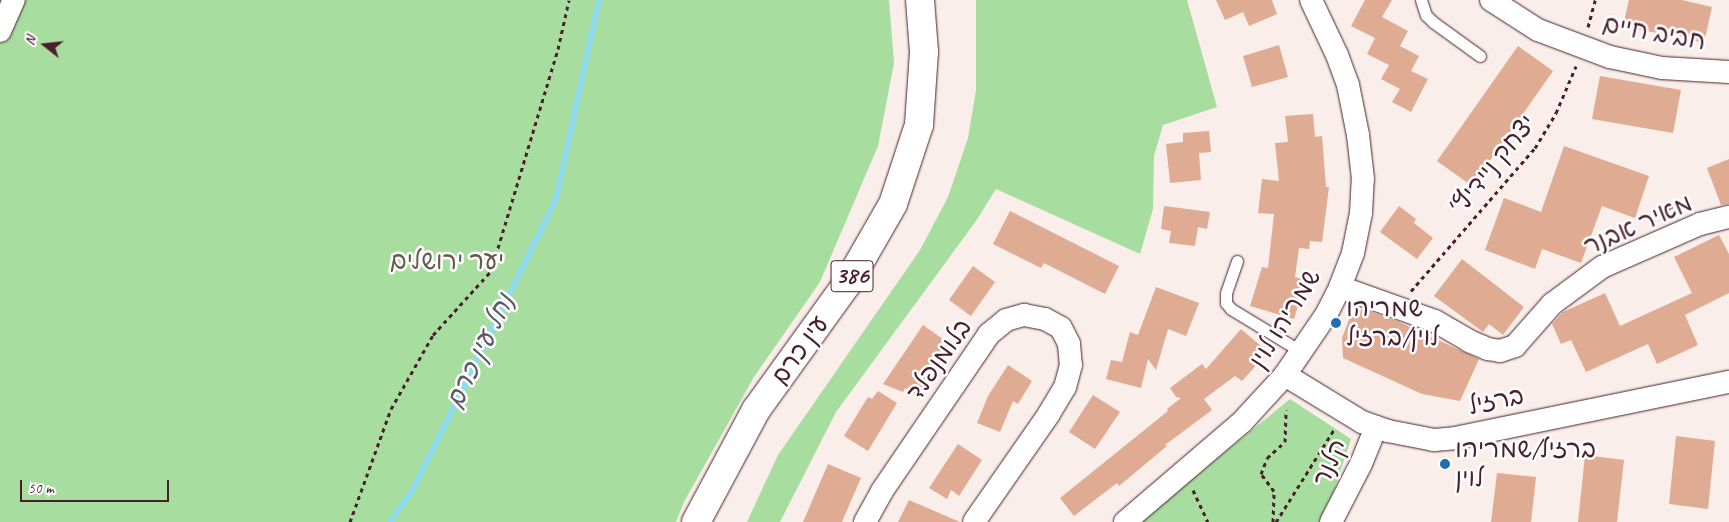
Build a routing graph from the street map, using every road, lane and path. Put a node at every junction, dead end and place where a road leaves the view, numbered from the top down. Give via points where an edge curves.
1 (14, 0) edge
2 (569, 0) edge
3 (920, 0) edge
4 (1312, 0) edge
5 (1421, 0) edge
6 (1491, 0) edge
7 (1595, 0) edge
8 (0, 31) edge
9 (1584, 48) junction
10 (1480, 56) dead end
11 (1729, 72) edge
12 (1680, 202) dead end
13 (1655, 216) dead end
14 (1729, 217) edge
15 (1237, 260) dead end
16 (1340, 287) junction
17 (1398, 307) junction
18 (1302, 352) junction
19 (1285, 375) junction
20 (1729, 382) edge
21 (1286, 410) dead end
22 (1344, 412) junction
23 (1376, 427) junction
24 (1184, 472) junction
25 (350, 522) edge
26 (696, 522) edge
27 (865, 522) edge
28 (974, 522) edge
29 (1125, 522) edge
30 (1208, 522) edge
31 (1275, 522) edge
32 (1331, 522) edge

1 - 8 street
2 - 25 path via 558,49 491,272 432,335 391,409
3 - 26 main road, עין כרם / 386 via 924,52 920,125 893,204 847,284 756,410
4 - 16 street, שמריהו לוין via 1348,85 1363,179 1361,213
5 - 10 lane via 1426,15 1433,22
6 - 9 street, חביב חיים via 1538,30
7 - 9 path, יצחק ניידיץ׳
9 - 11 street, חביב חיים via 1610,58 1662,68
9 - 17 path, יצחק ניידיץ׳ via 1556,113 1535,148
12 - 13 path
14 - 17 street, מאיר אבנר via 1700,224 1602,267 1552,304 1514,346 1500,351 1482,346 1435,321
15 - 18 lane via 1226,302
16 - 17 street, מאיר אבנר
16 - 18 street, שמריהו לוין
18 - 19 street, שמריהו לוין
19 - 22 street, ברזיל
19 - 24 street, שמריהו לוין via 1242,422
20 - 23 street, ברזיל via 1455,438 1434,440
21 - 31 path via 1285,442 1267,458 1261,474 1274,491
22 - 23 street, ברזיל
22 - 31 path
23 - 32 street, קלנר
24 - 29 street, שמריהו לוין
24 - 30 path
27 - 28 street, בלומנפלד via 882,491 989,334 1006,320 1024,315 1045,318 1061,328 1069,344 1071,365 1065,387

